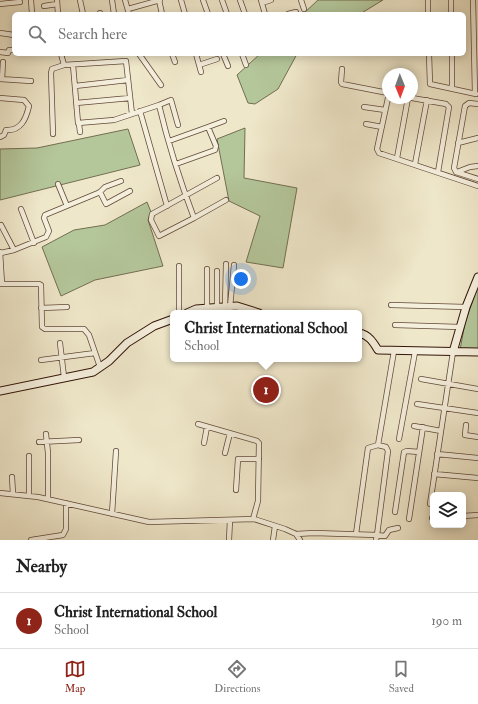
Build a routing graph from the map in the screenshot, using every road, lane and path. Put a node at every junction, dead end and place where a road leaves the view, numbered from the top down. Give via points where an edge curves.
1 (32, 0) edge
2 (80, 0) edge
3 (112, 0) edge
4 (125, 0) edge
5 (160, 0) edge
6 (181, 0) edge
7 (203, 0) edge
8 (222, 0) edge
9 (240, 0) edge
10 (271, 0) edge
11 (301, 0) edge
12 (428, 0) edge
13 (451, 0) edge
14 (473, 0) edge
15 (261, 1) edge
16 (20, 2) dead end
17 (57, 2) edge
18 (0, 4) edge
19 (44, 6) dead end
20 (304, 9) dead end
21 (129, 11) edge
22 (32, 12) edge
23 (58, 12) edge
24 (83, 12) edge
25 (114, 12) edge
26 (162, 12) edge
27 (184, 12) edge
28 (207, 12) edge
29 (226, 12) edge
30 (244, 12) edge
31 (265, 12) edge
32 (428, 12) edge
33 (451, 12) edge
34 (0, 33) edge
35 (12, 35) edge
36 (12, 50) edge
37 (0, 52) edge
38 (62, 56) edge
39 (125, 56) edge
40 (140, 56) edge
41 (173, 56) edge
42 (197, 56) edge
43 (224, 56) edge
44 (243, 56) edge
45 (429, 56) edge
46 (452, 56) edge
47 (217, 59) dead end
48 (126, 61) junction
49 (3, 62) dead end
50 (175, 62) dead end
51 (64, 65) junction
52 (73, 65) junction
53 (199, 65) junction
54 (246, 65) dead end
55 (228, 66) dead end
56 (342, 69) dead end
57 (201, 72) dead end
58 (1, 79) edge
59 (128, 80) junction
60 (31, 81) dead end
61 (161, 85) dead end
62 (75, 86) junction
63 (452, 88) junction
64 (382, 93) edge
65 (476, 94) edge
66 (0, 98) edge
67 (130, 98) junction
68 (418, 99) edge
69 (427, 100) junction
70 (76, 103) junction
71 (386, 104) edge
72 (407, 104) edge
73 (478, 104) edge
74 (159, 105) junction
75 (364, 107) dead end
76 (385, 110) junction
77 (140, 111) junction
78 (132, 114) junction
79 (224, 120) dead end
80 (79, 124) junction
81 (366, 124) dead end
82 (178, 125) dead end
83 (382, 127) junction
84 (208, 128) junction
85 (80, 132) dead end
86 (53, 134) dead end
87 (0, 137) edge
88 (478, 138) edge
89 (169, 141) junction
90 (458, 143) junction
91 (396, 158) junction
92 (176, 164) junction
93 (415, 164) junction
94 (478, 166) edge
95 (438, 172) junction
96 (456, 172) junction
97 (217, 178) dead end
98 (478, 179) edge
99 (121, 181) dead end
100 (58, 184) dead end
101 (478, 186) edge
102 (130, 191) dead end
103 (100, 192) junction
104 (186, 196) junction
105 (226, 200) dead end
106 (67, 206) junction
107 (167, 206) junction
108 (21, 209) dead end
109 (194, 218) junction
110 (1, 225) dead end
111 (34, 243) junction
112 (14, 250) junction
113 (0, 252) edge
114 (226, 264) dead end
115 (234, 265) dead end
116 (179, 266) dead end
117 (207, 269) dead end
118 (217, 271) dead end
119 (478, 277) edge
120 (1, 284) edge
121 (391, 305) dead end
122 (67, 307) dead end
123 (228, 307) junction
124 (466, 307) junction
125 (41, 308) junction
126 (207, 308) junction
127 (217, 308) junction
128 (179, 310) edge
129 (194, 310) edge
130 (250, 310) edge
131 (170, 320) edge
132 (395, 325) dead end
133 (460, 327) junction
134 (362, 334) edge
135 (60, 343) dead end
136 (394, 351) junction
137 (415, 352) junction
138 (453, 352) junction
139 (478, 352) edge
140 (96, 353) junction
141 (62, 357) junction
142 (41, 360) dead end
143 (100, 367) junction
144 (64, 377) junction
145 (421, 380) dead end
146 (448, 384) junction
147 (478, 390) edge
148 (0, 391) edge
149 (417, 404) dead end
150 (445, 408) junction
151 (478, 413) edge
152 (198, 424) dead end
153 (466, 424) dead end
154 (414, 426) dead end
155 (208, 427) junction
156 (423, 427) junction
157 (441, 431) junction
158 (230, 433) junction
159 (46, 434) dead end
160 (478, 437) edge
161 (399, 439) dead end
162 (79, 440) dead end
163 (39, 442) dead end
164 (47, 442) junction
165 (204, 443) dead end
166 (378, 445) junction
167 (116, 451) dead end
168 (419, 452) junction
169 (225, 453) dead end
170 (438, 454) junction
171 (29, 456) dead end
172 (478, 458) edge
173 (259, 459) junction
174 (434, 474) junction
175 (12, 477) dead end
176 (478, 478) edge
177 (236, 490) dead end
178 (432, 492) edge
179 (0, 493) edge
180 (13, 494) junction
181 (29, 496) junction
182 (48, 499) junction
183 (66, 504) junction
184 (396, 512) dead end
185 (112, 514) junction
186 (478, 515) edge
187 (466, 516) edge
188 (253, 519) junction
189 (410, 519) dead end
190 (230, 520) junction
191 (275, 526) junction
192 (398, 528) dead end
193 (296, 534) junction
194 (356, 534) junction
195 (63, 538) edge
196 (376, 538) edge
197 (44, 539) edge
198 (31, 540) edge
199 (229, 540) edge
200 (273, 540) edge
201 (300, 540) edge

1 - 22 street
2 - 24 street
3 - 25 street
4 - 21 street
5 - 21 street
5 - 26 street
6 - 27 street
7 - 28 street
8 - 29 street
9 - 30 street
10 - 15 street
11 - 20 street
12 - 32 street
13 - 33 street
14 - 65 street
15 - 31 street
16 - 18 street
17 - 19 street
17 - 23 street
34 - 35 street
36 - 37 street via 8,53
38 - 51 street
39 - 48 street
40 - 61 street
41 - 50 street
42 - 53 street
43 - 55 street
44 - 54 street
45 - 63 street via 430,84
46 - 63 street
47 - 53 street
48 - 52 street
48 - 59 street
49 - 58 street
51 - 52 street
51 - 86 street via 52,68 51,73
52 - 62 street
53 - 57 street
56 - 64 street via 342,84
58 - 60 street
59 - 62 street
59 - 67 street
62 - 70 street
63 - 65 street
66 - 87 street via 24,100 29,106 27,116 20,127 6,130
67 - 70 street
67 - 78 street
68 - 69 street
69 - 93 street
69 - 95 street via 450,107
70 - 80 street
71 - 76 street
72 - 91 street
73 - 90 street via 469,103 465,106
74 - 77 street
74 - 82 street via 171,100
74 - 89 street
75 - 76 street
76 - 83 street
77 - 78 street
77 - 107 street
78 - 80 street via 114,120
79 - 84 street
80 - 85 street
81 - 83 street
83 - 91 street via 379,153
84 - 89 street
84 - 92 street via 216,146 215,150
88 - 90 street
89 - 92 street
90 - 96 street via 454,168
91 - 93 street
92 - 104 street
93 - 95 street
94 - 96 street
95 - 101 street
96 - 98 street
97 - 104 street
99 - 103 street via 105,187
100 - 106 street
102 - 103 street via 106,204
103 - 106 street
104 - 107 street
104 - 109 street
105 - 109 street
106 - 111 street via 45,215 49,233
107 - 109 street via 151,216 159,236
108 - 111 street
110 - 112 street
111 - 112 street
112 - 113 street
113 - 120 street
114 - 123 street
115 - 123 street
116 - 128 street
117 - 126 street
118 - 127 street
119 - 124 main road
120 - 125 street via 39,284
121 - 124 street
122 - 125 street
123 - 127 main road
123 - 130 main road via 237,306
124 - 133 main road
125 - 140 street via 43,329 84,329
126 - 127 main road
126 - 129 main road
131 - 143 main road via 154,326 127,343
132 - 133 street
133 - 138 main road
134 - 136 main road via 378,350
135 - 141 street
136 - 137 main road
136 - 166 street
137 - 138 main road
137 - 161 street
138 - 139 main road
138 - 146 street
140 - 141 street
140 - 143 street
141 - 142 street
141 - 144 street
143 - 144 main road via 93,372
144 - 148 main road
145 - 146 street
146 - 147 street
146 - 150 street
149 - 150 street
150 - 151 street
150 - 157 street
152 - 155 street
153 - 160 street via 465,435
154 - 156 street
155 - 158 street
155 - 165 street
156 - 157 street
156 - 168 street
157 - 170 street
158 - 169 street
158 - 173 street via 258,442
159 - 164 street
162 - 164 street
163 - 164 street
164 - 182 street
166 - 194 street via 368,448
166 - 196 street via 386,447 388,451
167 - 185 street
168 - 184 street via 404,452
168 - 189 street
170 - 172 street
170 - 174 street
171 - 181 street
173 - 177 street via 238,459
173 - 188 street via 258,502
174 - 176 street
174 - 178 street
175 - 180 street
179 - 180 street
180 - 181 street
181 - 182 street
182 - 183 street
183 - 185 street
183 - 195 street via 66,529
185 - 190 street via 149,522
186 - 187 street
188 - 190 street
188 - 191 street
190 - 199 street
191 - 193 street
191 - 200 street
192 - 196 street
193 - 194 street
193 - 201 street
194 - 196 street
195 - 197 street
197 - 198 street

